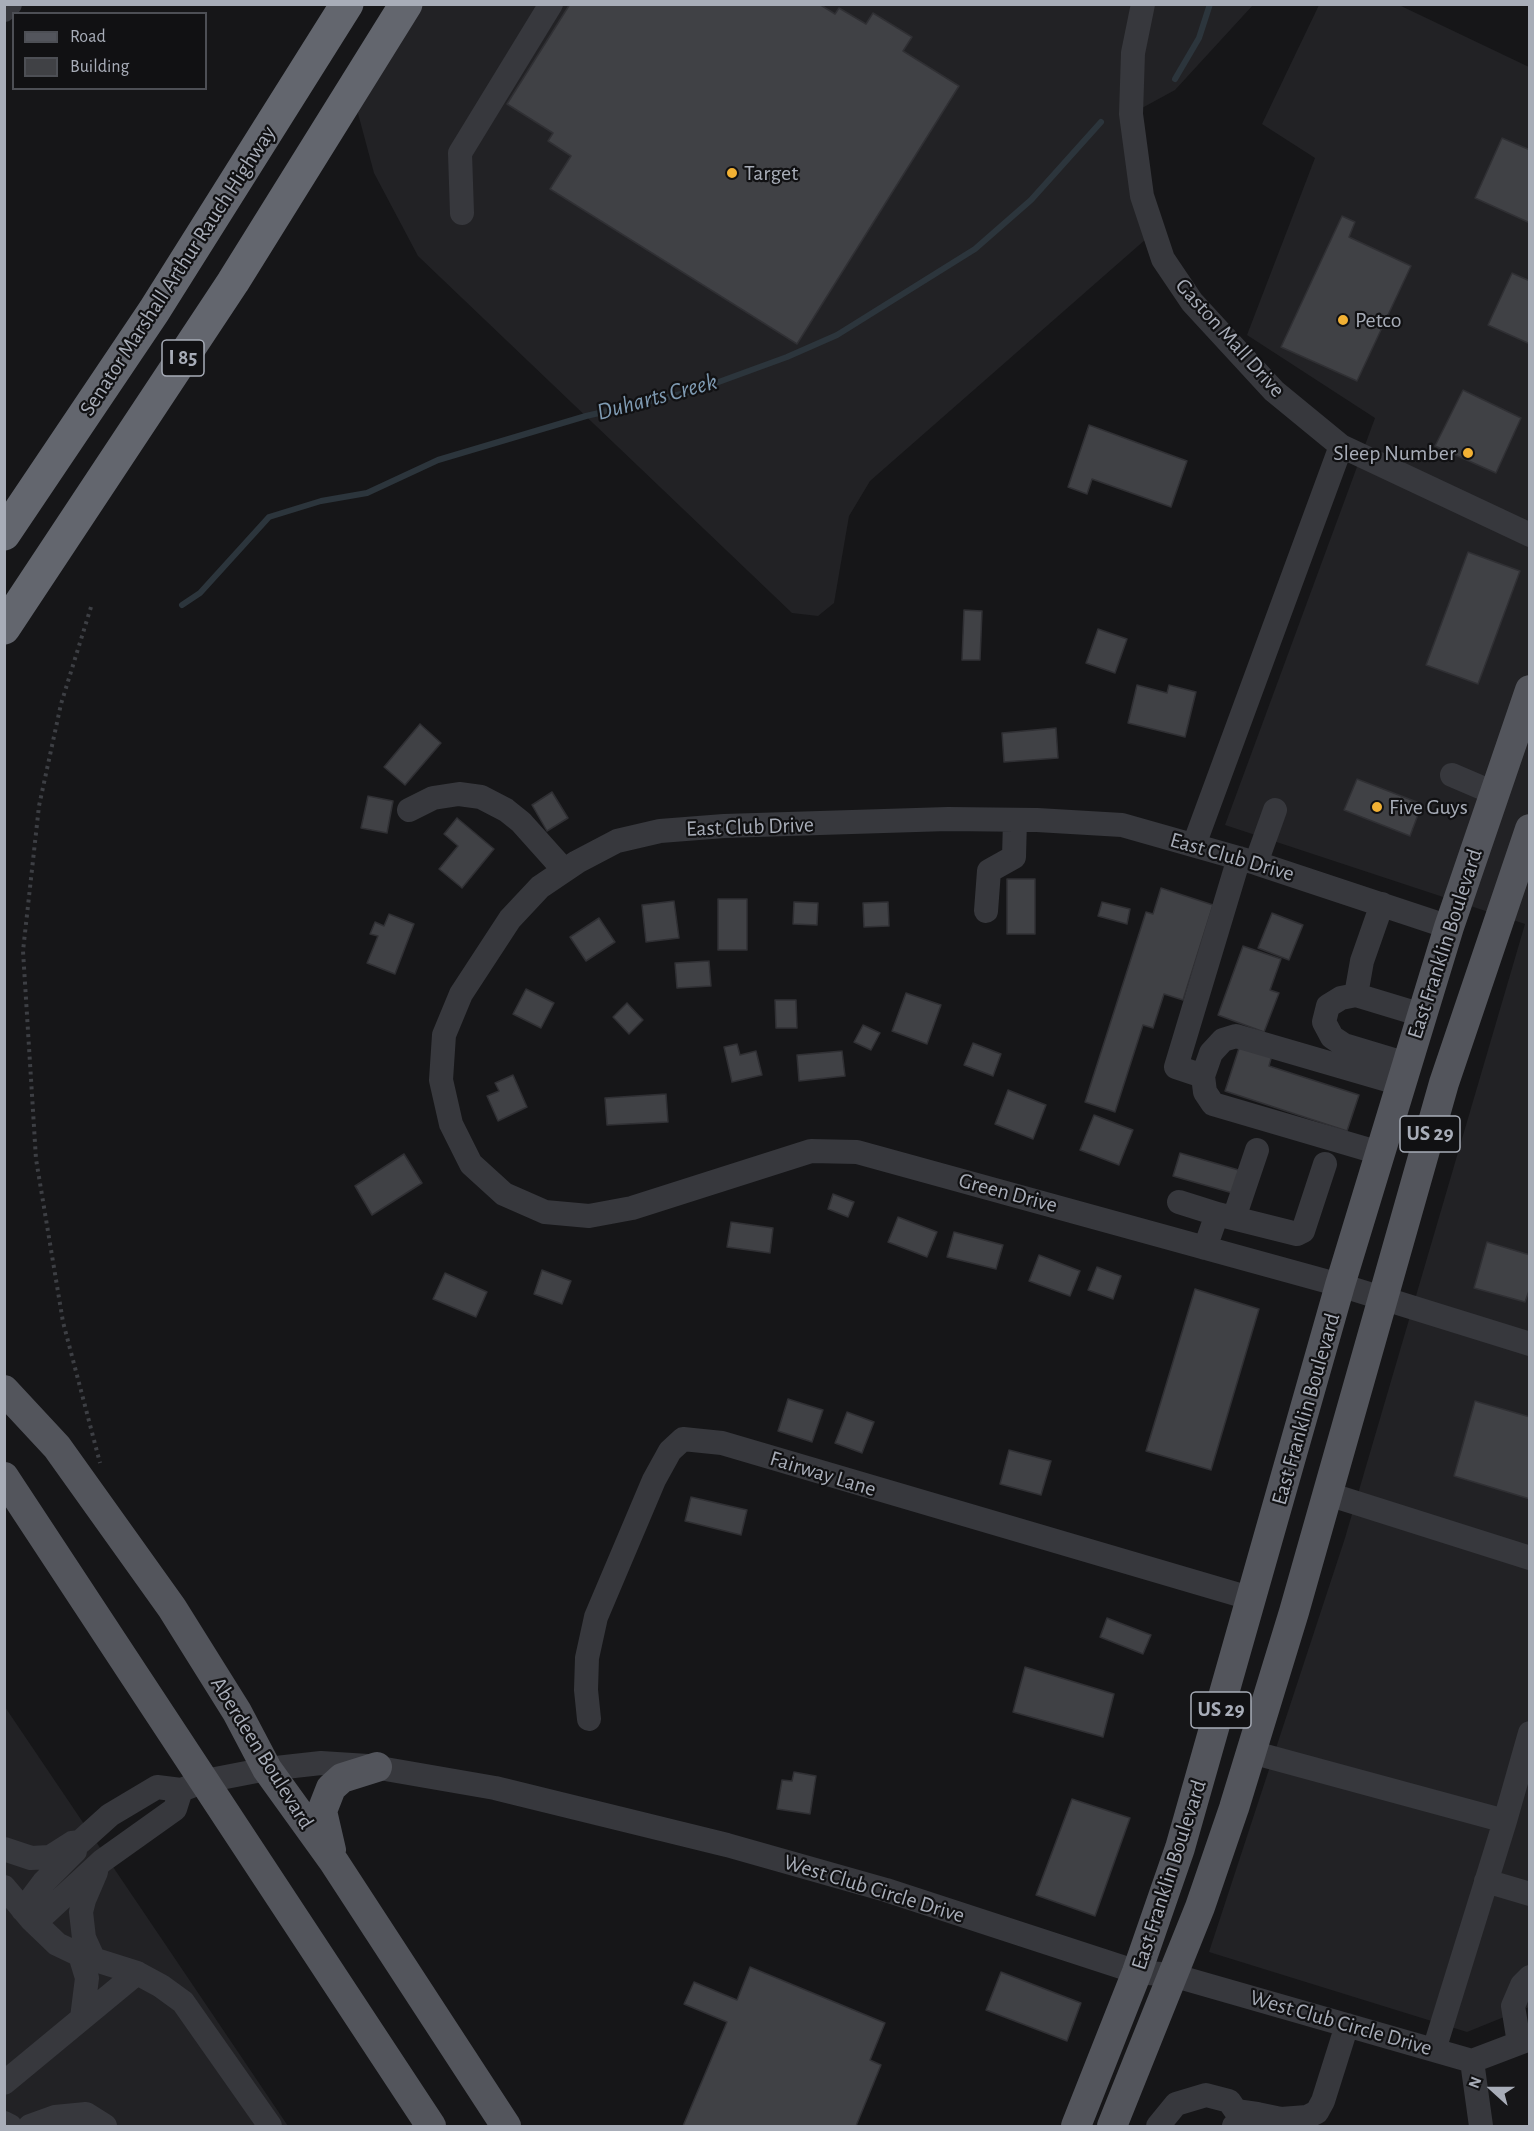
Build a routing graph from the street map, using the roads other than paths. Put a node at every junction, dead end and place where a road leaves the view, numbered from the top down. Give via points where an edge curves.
1 (10, 4) edge
2 (326, 4) edge
3 (347, 4) edge
4 (406, 4) edge
5 (551, 4) edge
6 (1143, 4) edge
7 (4, 10) edge
8 (231, 189) junction
9 (462, 213) dead end
10 (1341, 446) junction
11 (4, 534) edge
12 (1530, 535) edge
13 (4, 628) edge
14 (1530, 690) edge
15 (1452, 775) dead end
16 (1494, 793) junction
17 (409, 810) dead end
18 (1275, 810) dead end
19 (1015, 820) junction
20 (1530, 829) edge
21 (1194, 845) junction
22 (1248, 861) junction
23 (564, 870) junction
24 (1382, 904) junction
25 (986, 911) dead end
26 (1449, 927) junction
27 (1356, 994) junction
28 (1422, 1015) junction
29 (1404, 1074) junction
30 (1203, 1076) junction
31 (1257, 1150) dead end
32 (1380, 1153) junction
33 (1325, 1164) dead end
34 (1179, 1202) dead end
35 (632, 1208) joint
36 (1225, 1216) junction
37 (1205, 1248) junction
38 (1340, 1285) junction
39 (1383, 1300) junction
40 (1530, 1344) edge
41 (4, 1390) edge
42 (4, 1477) edge
43 (1328, 1494) junction
44 (1530, 1558) edge
45 (1253, 1599) junction
46 (589, 1719) dead end
47 (1530, 1733) edge
48 (1251, 1752) junction
49 (377, 1767) junction
50 (267, 1769) junction
51 (193, 1786) junction
52 (1505, 1821) junction
53 (80, 1842) junction
54 (4, 1850) edge
55 (102, 1861) junction
56 (333, 1862) junction
57 (1486, 1881) junction
58 (4, 1887) edge
59 (1530, 1894) edge
60 (29, 1916) junction
61 (87, 1958) junction
62 (1137, 1972) junction
63 (137, 1973) junction
64 (1172, 1974) junction
65 (1530, 1977) edge
66 (82, 2018) junction
67 (1347, 2025) junction
68 (1524, 2041) edge
69 (1434, 2050) junction
70 (1472, 2061) junction
71 (4, 2083) edge
72 (1242, 2117) edge
73 (4, 2123) edge
74 (10, 2127) edge
75 (30, 2127) edge
76 (105, 2127) edge
77 (270, 2127) edge
78 (430, 2127) edge
79 (506, 2127) edge
80 (1076, 2127) edge
81 (1112, 2127) edge
82 (1158, 2127) edge
83 (1481, 2127) edge

1 - 7 street
2 - 8 highway
3 - 8 highway, Senator Marshall Arthur Rauch Highway / I 85
4 - 13 highway, I 85 via 233,282
5 - 9 street via 460,153
6 - 10 street, Gaston Mall Drive via 1133,53 1131,114 1142,196 1163,259 1192,302 1274,391
8 - 11 highway, Senator Marshall Arthur Rauch Highway / I 85
10 - 12 street, Gaston Mall Drive
10 - 21 street
14 - 16 main road, East Franklin Boulevard / US 29
15 - 16 street
16 - 26 main road, East Franklin Boulevard / US 29
17 - 23 street via 434,798 459,794 481,797 520,822
18 - 22 street
19 - 21 street, East Club Drive via 1122,825
19 - 23 street, East Club Drive via 724,826 660,831 617,842
19 - 25 street via 1014,857 989,871
20 - 39 main road, East Franklin Boulevard / US 29 via 1444,1083
21 - 22 street, East Club Drive
22 - 24 street, East Club Drive
22 - 30 street via 1176,1067
23 - 35 street, East Club Drive via 540,887 510,920 461,994 444,1035 441,1080 451,1124 471,1164 504,1194 544,1212 589,1216
24 - 26 street, East Club Drive
24 - 27 street via 1362,961
26 - 28 main road, East Franklin Boulevard / US 29
27 - 28 street
27 - 29 street via 1328,1006 1324,1022 1332,1037
28 - 29 main road, East Franklin Boulevard / US 29
29 - 30 street via 1236,1036 1223,1040 1211,1053
29 - 32 main road, East Franklin Boulevard / US 29
30 - 32 street via 1205,1092 1214,1104
31 - 36 street
32 - 38 main road, East Franklin Boulevard / US 29
33 - 36 street via 1304,1231 1297,1234
34 - 36 street
35 - 37 street, Green Drive via 811,1151 857,1152
36 - 37 street
37 - 38 street, Green Drive
38 - 39 street, Green Drive
38 - 45 main road, East Franklin Boulevard / US 29
39 - 40 street, Green Drive
39 - 43 main road, East Franklin Boulevard / US 29
41 - 50 main road, Aberdeen Boulevard via 57,1447 117,1528 237,1712
42 - 51 main road
43 - 44 street
43 - 48 main road, East Franklin Boulevard / US 29
45 - 46 street, Fairway Lane via 722,1443 683,1439 670,1452 654,1480 596,1617 587,1658
45 - 62 main road, East Franklin Boulevard / US 29 via 1180,1848
47 - 52 street
48 - 52 street
48 - 64 main road, East Franklin Boulevard / US 29 via 1200,1907
49 - 50 street, West Club Circle Drive via 321,1763
49 - 56 main road via 342,1778 331,1788 322,1811
49 - 62 street, West Club Circle Drive via 495,1788 727,1845 886,1890
50 - 51 street, West Club Circle Drive
50 - 56 main road, Aberdeen Boulevard
51 - 53 street, West Club Circle Drive via 158,1787 110,1815
51 - 55 street via 175,1809
51 - 78 main road
52 - 57 street
53 - 54 street via 41,1859
53 - 60 street via 78,1849 44,1882
55 - 60 street
55 - 61 street via 81,1912
56 - 79 main road, Aberdeen Boulevard
57 - 59 street
57 - 69 street
58 - 60 street
60 - 61 street via 57,1944
61 - 63 street
61 - 66 street
62 - 64 street, West Club Circle Drive
62 - 80 main road, East Franklin Boulevard / US 29
63 - 66 street
63 - 77 street via 183,2002
64 - 67 street, West Club Circle Drive
64 - 81 main road, East Franklin Boulevard / US 29
65 - 68 street via 1522,1985 1514,2006
66 - 71 street
67 - 69 street, West Club Circle Drive
67 - 72 street via 1317,2112 1281,2119
68 - 70 street
69 - 70 street, West Club Circle Drive
70 - 83 street
72 - 82 street via 1202,2109 1195,2100 1187,2099 1176,2104
73 - 74 street
75 - 76 street via 55,2116 86,2114

